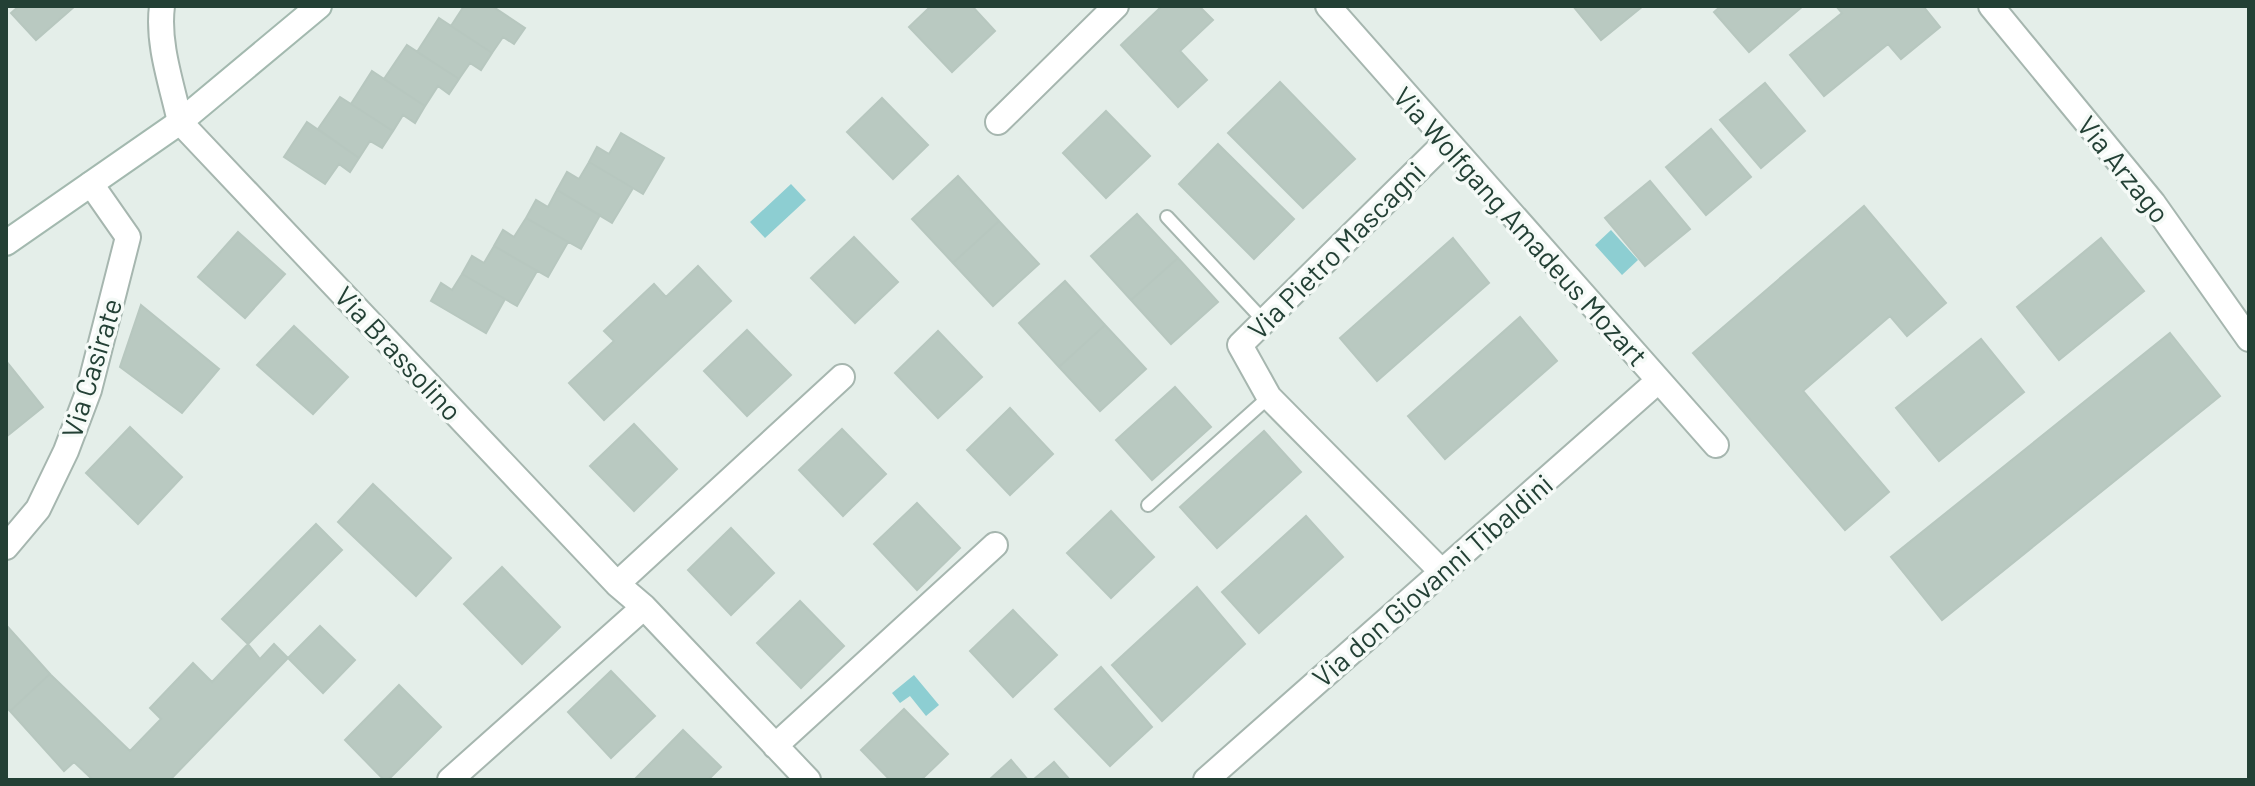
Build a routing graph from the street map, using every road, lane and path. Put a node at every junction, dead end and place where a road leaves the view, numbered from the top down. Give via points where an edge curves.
1 (162, 6) edge
2 (319, 6) edge
3 (1116, 6) edge
4 (1328, 6) edge
5 (1991, 6) edge
6 (180, 122) junction
7 (998, 122) dead end
8 (1446, 142) junction
9 (91, 184) junction
10 (1167, 217) dead end
11 (6, 243) edge
12 (1264, 321) junction
13 (2249, 339) edge
14 (842, 377) dead end
15 (1658, 381) junction
16 (1269, 397) junction
17 (1716, 445) dead end
18 (1148, 505) dead end
19 (995, 545) dead end
20 (6, 547) edge
21 (1442, 572) junction
22 (617, 584) junction
23 (644, 607) junction
24 (775, 746) junction
25 (450, 780) edge
26 (808, 780) edge
27 (1206, 780) edge

1 - 6 street via 163,43
2 - 6 street
3 - 7 street
4 - 8 street, Via Wolfgang Amadeus Mozart
5 - 13 street, Via Arzago via 2153,203
6 - 9 street
6 - 22 street, Via Brassolino
8 - 12 street, Via Pietro Mascagni
8 - 15 street, Via Wolfgang Amadeus Mozart
9 - 11 street
9 - 20 street, Via Casirate via 128,237 89,390 66,451 38,509
10 - 12 lane
12 - 16 street, Via Pietro Mascagni via 1240,345
14 - 22 street
15 - 17 street, Via Wolfgang Amadeus Mozart
15 - 21 street, Via don Giovanni Tibaldini
16 - 18 lane
16 - 21 street, Via Pietro Mascagni
19 - 24 street
21 - 27 street, Via don Giovanni Tibaldini
22 - 23 street, Via Brassolino
23 - 24 street, Via Brassolino
23 - 25 street
24 - 26 street, Via Brassolino

